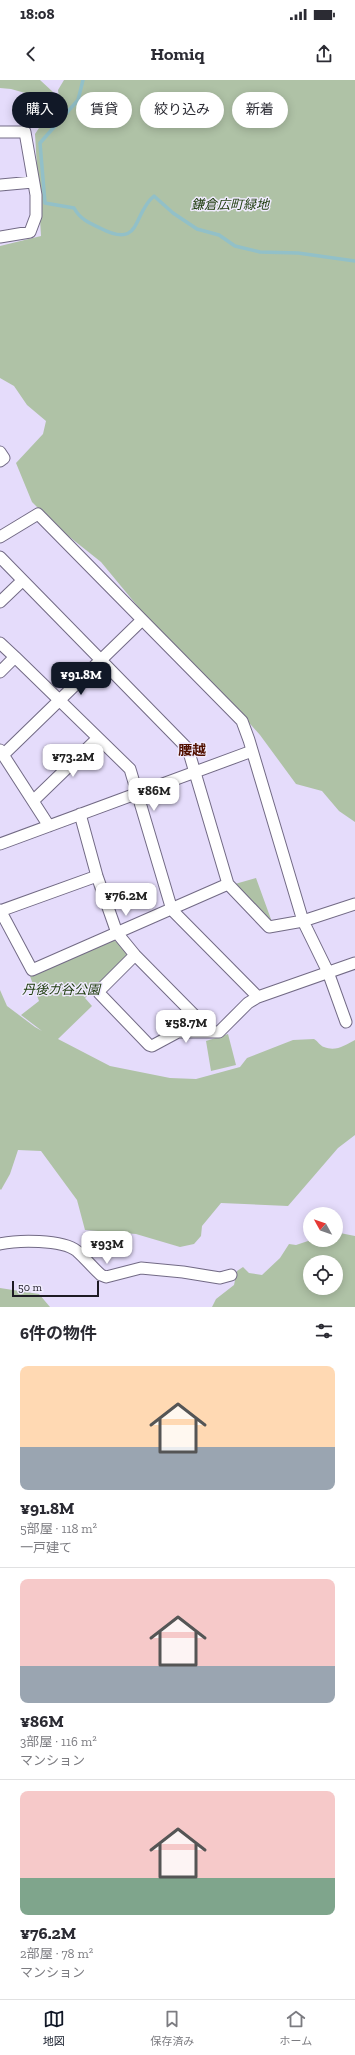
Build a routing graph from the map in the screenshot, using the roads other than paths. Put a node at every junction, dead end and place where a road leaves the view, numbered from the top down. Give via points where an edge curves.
1 (0, 132) edge
2 (33, 182) junction
3 (0, 185) edge
4 (0, 237) edge
5 (0, 452) edge
6 (0, 462) edge
7 (0, 537) edge
8 (0, 557) edge
9 (22, 581) junction
10 (0, 602) edge
11 (142, 620) junction
12 (0, 643) edge
13 (15, 657) junction
14 (100, 660) junction
15 (0, 672) edge
16 (60, 700) junction
17 (98, 738) junction
18 (252, 751) junction
19 (2, 752) edge
20 (194, 771) junction
21 (136, 794) junction
22 (33, 801) junction
23 (80, 814) junction
24 (48, 826) junction
25 (0, 844) edge
26 (97, 876) junction
27 (228, 884) junction
28 (355, 904) edge
29 (0, 910) edge
30 (172, 910) junction
31 (303, 921) junction
32 (117, 933) junction
33 (135, 955) junction
34 (355, 963) edge
35 (328, 972) junction
36 (258, 997) junction
37 (346, 1022) dead end
38 (211, 1032) junction
39 (0, 1244) edge
40 (231, 1275) dead end

1 - 2 street via 25,132
2 - 3 street
2 - 4 street via 36,216 30,232
5 - 6 street via 4,458
7 - 11 street via 38,514
8 - 9 street
9 - 10 street
9 - 14 street
11 - 14 street
11 - 18 street via 242,721
12 - 13 street
13 - 15 street
13 - 16 street
14 - 16 street
14 - 20 street via 188,749
16 - 17 street
16 - 19 street
17 - 21 street via 130,769
17 - 22 street
18 - 20 street
18 - 31 street
19 - 22 street
20 - 21 street
20 - 27 street
21 - 23 street
21 - 30 street
22 - 24 street
23 - 24 street
23 - 26 street
24 - 25 street
26 - 29 street
26 - 32 street
27 - 30 street
27 - 31 street via 270,927
28 - 31 street
29 - 32 street via 32,970
30 - 32 street
30 - 36 street
31 - 35 street
32 - 33 street
33 - 38 street
33 - 38 street via 99,993 149,1045 152,1046 178,1032
34 - 35 street
35 - 36 street
35 - 37 street
36 - 38 street via 248,1003 220,1032
39 - 40 street via 62,1244 76,1250 106,1277 141,1268 220,1278

